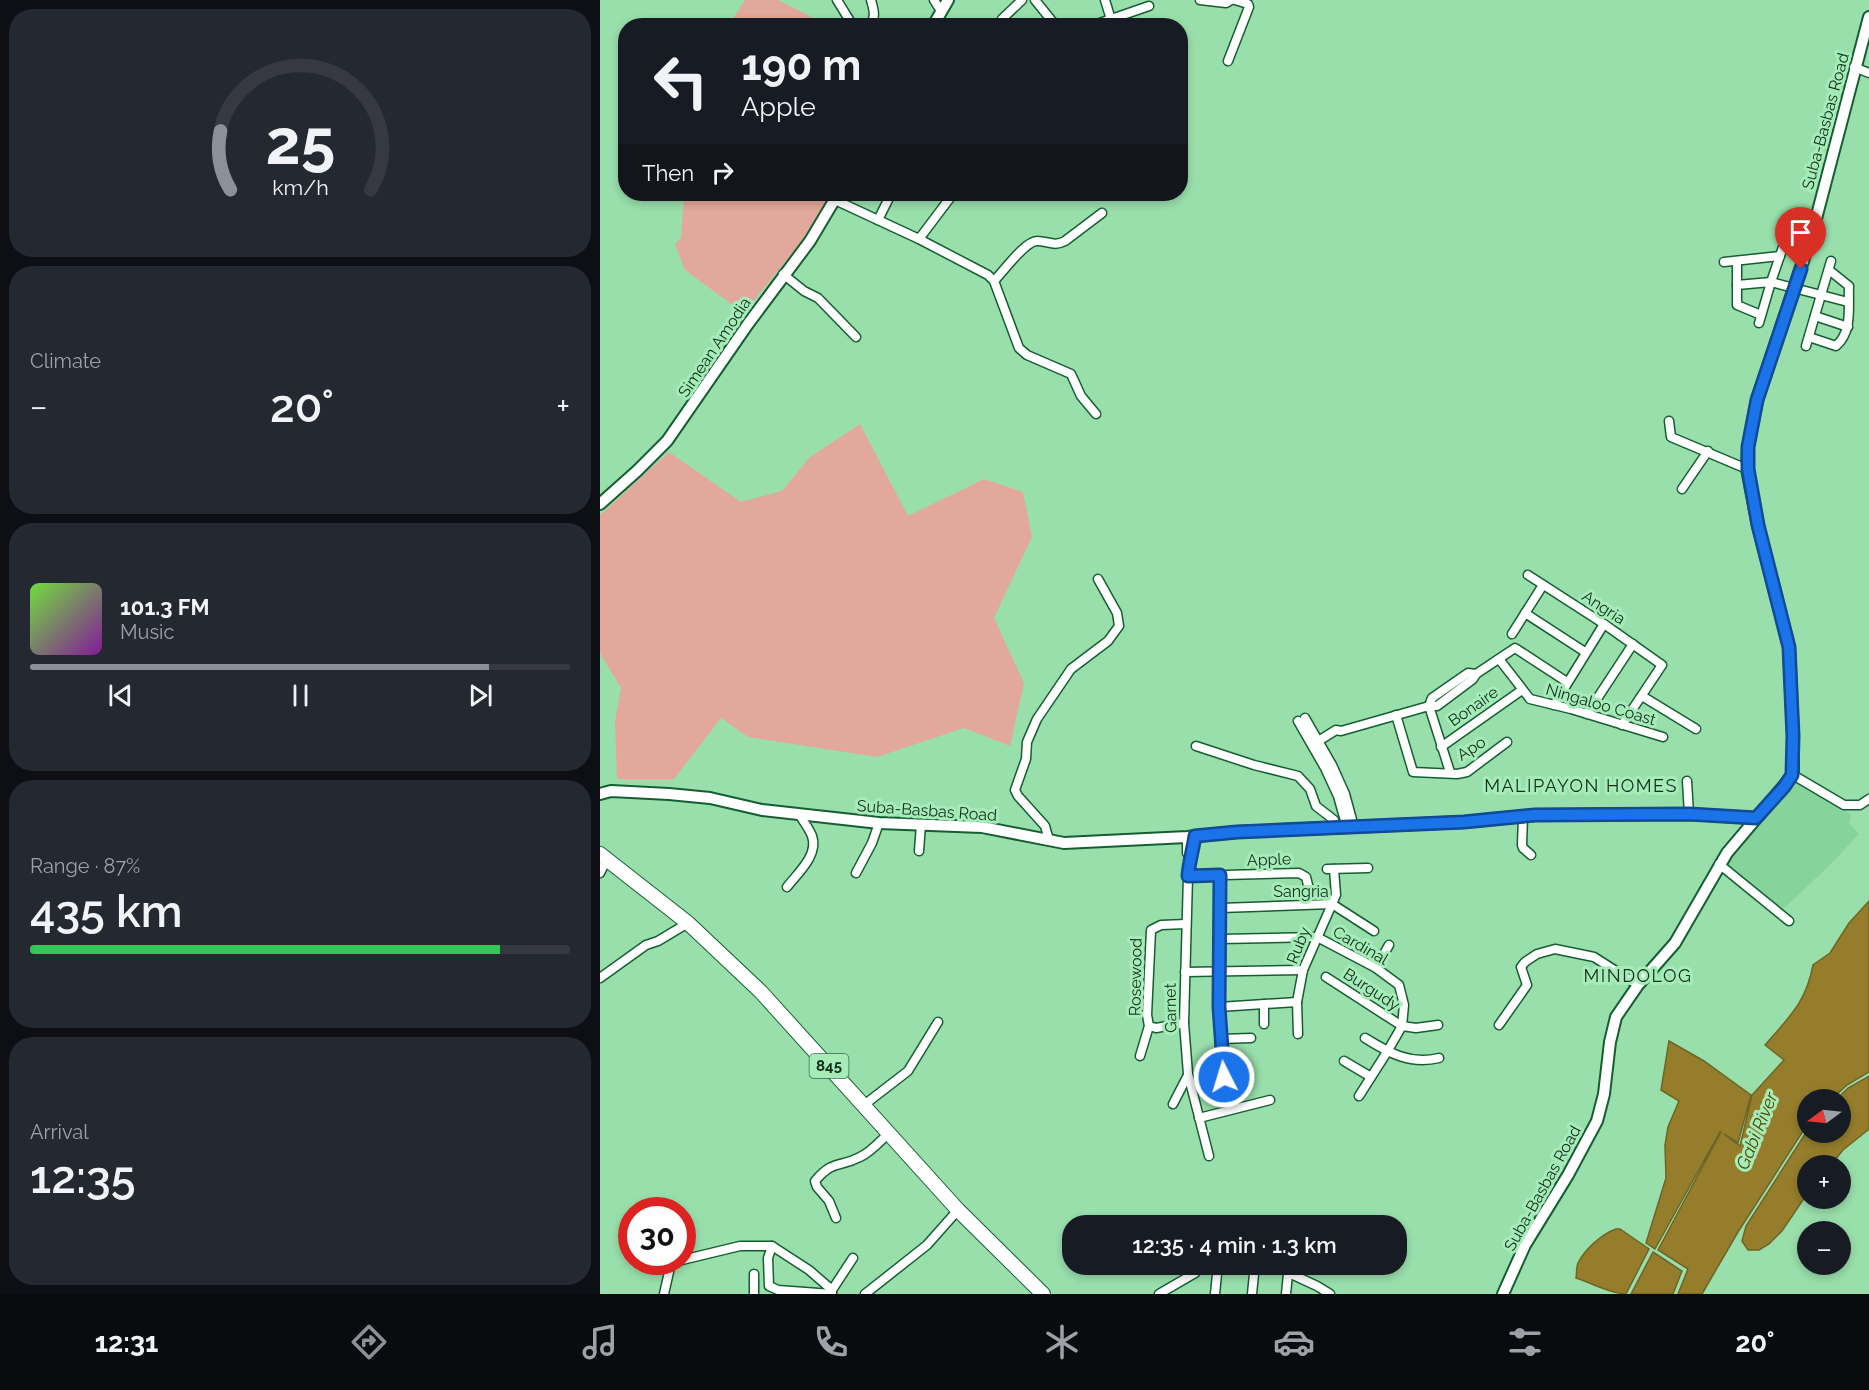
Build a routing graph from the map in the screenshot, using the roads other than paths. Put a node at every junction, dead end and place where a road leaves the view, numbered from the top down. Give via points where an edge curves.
1 (837, 0) edge
2 (871, 0) edge
3 (934, 0) edge
4 (948, 0) edge
5 (1022, 0) edge
6 (1035, 0) edge
7 (1105, 0) edge
8 (1200, 0) edge
9 (1233, 0) edge
10 (1149, 6) dead end
11 (941, 11) junction
12 (1869, 17) edge
13 (848, 18) edge
14 (874, 18) edge
15 (937, 18) edge
16 (1003, 18) edge
17 (1050, 18) edge
18 (1111, 18) edge
19 (1121, 18) edge
20 (1228, 60) dead end
21 (1854, 67) junction
22 (1869, 73) edge
23 (834, 201) edge
24 (843, 201) edge
25 (888, 201) edge
26 (948, 201) edge
27 (1101, 213) dead end
28 (878, 220) junction
29 (919, 239) junction
30 (1784, 244) dead end
31 (1780, 256) junction
32 (1737, 261) junction
33 (1724, 262) dead end
34 (783, 274) junction
35 (994, 281) junction
36 (1771, 282) junction
37 (1737, 285) junction
38 (1796, 287) junction
39 (1822, 294) junction
40 (1848, 302) junction
41 (1815, 316) junction
42 (1848, 327) junction
43 (856, 337) dead end
44 (1096, 414) dead end
45 (1669, 421) dead end
46 (1708, 452) junction
47 (1748, 469) junction
48 (1682, 489) dead end
49 (600, 504) edge
50 (1528, 575) dead end
51 (1098, 579) dead end
52 (1543, 585) junction
53 (1525, 613) junction
54 (1604, 624) junction
55 (1512, 634) dead end
56 (1633, 644) junction
57 (1585, 652) junction
58 (1499, 659) junction
59 (1567, 682) junction
60 (1522, 690) junction
61 (1642, 696) junction
62 (1554, 705) junction
63 (1429, 706) junction
64 (1587, 714) junction
65 (1395, 715) junction
66 (1302, 719) dead end
67 (1622, 725) junction
68 (1696, 729) dead end
69 (1663, 737) dead end
70 (1319, 741) junction
71 (1507, 742) dead end
72 (1196, 746) dead end
73 (1441, 747) junction
74 (1450, 772) junction
75 (1792, 775) junction
76 (1686, 781) dead end
77 (600, 794) edge
78 (1869, 799) edge
79 (799, 814) junction
80 (1689, 814) junction
81 (1523, 816) junction
82 (1756, 818) junction
83 (879, 823) junction
84 (921, 825) junction
85 (1346, 828) junction
86 (1191, 836) junction
87 (1049, 840) junction
88 (919, 851) dead end
89 (1531, 855) dead end
90 (603, 856) edge
91 (1719, 864) junction
92 (1368, 868) dead end
93 (600, 873) edge
94 (856, 873) dead end
95 (1220, 875) junction
96 (1188, 876) junction
97 (1308, 885) dead end
98 (787, 888) dead end
99 (1332, 903) junction
100 (1220, 908) junction
101 (1789, 921) dead end
102 (688, 923) junction
103 (1186, 924) junction
104 (1374, 931) dead end
105 (1317, 937) junction
106 (1220, 939) junction
107 (1389, 945) dead end
108 (1376, 968) junction
109 (1303, 970) junction
110 (1185, 972) junction
111 (1218, 972) junction
112 (1326, 977) dead end
113 (600, 978) edge
114 (1638, 986) junction
115 (1297, 1002) junction
116 (1264, 1004) junction
117 (1219, 1007) junction
118 (938, 1022) dead end
119 (1184, 1023) junction
120 (1264, 1024) dead end
121 (1438, 1025) dead end
122 (1499, 1025) dead end
123 (1149, 1026) junction
124 (1402, 1026) junction
125 (1298, 1034) dead end
126 (1251, 1038) dead end
127 (1365, 1038) dead end
128 (1221, 1039) junction
129 (1388, 1052) junction
130 (1140, 1056) dead end
131 (1439, 1058) dead end
132 (1344, 1062) dead end
133 (1244, 1073) dead end
134 (1188, 1074) junction
135 (1224, 1077) junction
136 (1371, 1077) junction
137 (1359, 1096) dead end
138 (1270, 1100) dead end
139 (1173, 1104) dead end
140 (864, 1105) junction
141 (1232, 1109) junction
142 (1199, 1118) junction
143 (889, 1133) junction
144 (1209, 1156) dead end
145 (958, 1210) junction
146 (836, 1218) dead end
147 (772, 1246) junction
148 (696, 1257) edge
149 (853, 1257) dead end
150 (754, 1274) dead end
151 (668, 1275) edge
152 (1192, 1275) edge
153 (1217, 1275) edge
154 (1254, 1275) edge
155 (1288, 1275) edge
156 (1299, 1275) edge
157 (832, 1293) edge
158 (664, 1294) edge
159 (754, 1294) edge
160 (865, 1294) edge
161 (1043, 1294) edge
162 (1159, 1294) edge
163 (1215, 1294) edge
164 (1252, 1294) edge
165 (1286, 1294) edge
166 (1330, 1294) edge
167 (1503, 1294) edge

1 - 13 street
2 - 14 street
3 - 11 street
4 - 11 street
5 - 16 street
6 - 17 street
7 - 18 street
8 - 9 street
9 - 20 street via 1248,4 1249,8
10 - 19 street
11 - 15 street
12 - 21 street, Suba-Basbas Road
21 - 22 street
21 - 38 street, Suba-Basbas Road
23 - 34 street, Simean Amodia via 810,241
24 - 28 street
25 - 28 street
26 - 29 street
27 - 35 street via 1059,245 1036,241 1028,244
28 - 29 street
29 - 35 street
30 - 31 street
31 - 32 street
31 - 36 street
32 - 33 street
32 - 37 street
34 - 43 street via 818,298
34 - 49 street, Simean Amodia via 668,441
35 - 44 street via 1019,348 1071,374 1081,396
36 - 37 street
36 - 37 street via 1760,319 1737,305
36 - 38 street
38 - 39 street
38 - 47 street, Suba-Basbas Road via 1757,400
39 - 40 street
39 - 40 street via 1830,266 1849,286
39 - 41 street
40 - 42 street
41 - 42 street
41 - 42 street via 1808,341 1836,346
45 - 46 street via 1671,436
46 - 47 street
46 - 48 street
47 - 75 street, Suba-Basbas Road via 1789,647
50 - 52 street, Angria
51 - 87 street via 1117,614 1119,626 1108,641 1071,669 1037,719 1015,790 1045,826
52 - 53 street
52 - 54 street, Angria
53 - 55 street
53 - 57 street
54 - 56 street, Angria
54 - 57 street
56 - 61 street, Angria via 1662,665
56 - 64 street
57 - 59 street
58 - 59 street via 1515,648
58 - 60 street
58 - 63 street via 1437,706
59 - 62 street
60 - 62 street, Ningaloo Coast via 1530,699
60 - 73 street, Bonaire
61 - 67 street
61 - 68 street
62 - 64 street, Ningaloo Coast
63 - 65 street
63 - 73 street
64 - 67 street, Ningaloo Coast
65 - 70 street
65 - 74 street, Apo via 1413,772
66 - 70 street
67 - 69 street, Ningaloo Coast
70 - 85 street via 1345,794
71 - 74 street, Apo via 1467,772
72 - 85 street via 1298,776 1310,789 1316,806
73 - 74 street
75 - 78 street via 1844,806 1860,805
75 - 82 street, Suba-Basbas Road
76 - 80 street
77 - 79 street, Suba-Basbas Road via 611,790 710,798
79 - 83 street, Suba-Basbas Road
79 - 98 street via 813,837 812,844 810,856
80 - 81 street, Suba-Basbas Road
80 - 82 street, Suba-Basbas Road
81 - 85 street, Suba-Basbas Road
81 - 89 street via 1522,845
82 - 91 street, Suba-Basbas Road
83 - 84 street, Suba-Basbas Road
83 - 94 street
84 - 87 street, Suba-Basbas Road via 982,827
84 - 88 street
85 - 86 street, Suba-Basbas Road
86 - 87 street, Suba-Basbas Road via 1064,843
86 - 96 street, Garnet via 1193,853
90 - 93 street
90 - 102 main road, 845
91 - 101 street
91 - 114 street, Suba-Basbas Road via 1675,943
92 - 99 street, Ruby via 1330,869 1336,895
95 - 96 street, Apple
95 - 97 street, Apple via 1299,873 1306,877
95 - 100 street
96 - 103 street, Garnet
99 - 100 street, Sangria
99 - 104 street, Sangria
99 - 105 street, Ruby
100 - 106 street
102 - 113 street via 646,945
102 - 140 main road, 845 via 761,992
103 - 110 street, Garnet
103 - 123 street, Rosewood via 1161,925 1152,930
105 - 106 street, Cardinal
105 - 108 street, Cardinal
105 - 109 street, Ruby
106 - 111 street
107 - 108 street
108 - 124 street, Cardinal via 1399,986 1404,1005
109 - 111 street
109 - 115 street, Ruby
110 - 111 street
110 - 119 street, Garnet
111 - 117 street
112 - 124 street, Burgudy
114 - 122 street via 1594,957 1548,950 1521,967 1527,985
114 - 167 street, Suba-Basbas Road via 1613,1026 1597,1121 1525,1245
115 - 116 street
115 - 125 street, Ruby
116 - 117 street
116 - 120 street
117 - 128 street
118 - 140 street via 908,1071
119 - 123 street, Rosewood
119 - 134 street, Garnet
121 - 124 street, Burgudy
123 - 130 street
124 - 129 street, Cardinal
126 - 128 street
127 - 129 street
128 - 135 street
129 - 131 street via 1408,1059
129 - 136 street, Cardinal
132 - 136 street
133 - 135 street
134 - 139 street
134 - 142 street, Garnet
135 - 141 street
136 - 137 street, Cardinal
138 - 141 street
140 - 143 main road, 845
141 - 142 street
142 - 144 street, Garnet
143 - 145 main road, 845
143 - 146 street via 859,1158 836,1164 815,1181
145 - 160 street via 927,1245
145 - 161 main road, 845
147 - 148 street via 740,1246
147 - 157 street via 809,1270
147 - 157 street via 768,1258 769,1286 777,1290
149 - 157 street
150 - 159 street
151 - 158 street
152 - 162 street
153 - 163 street
154 - 164 street
155 - 165 street
156 - 166 street

